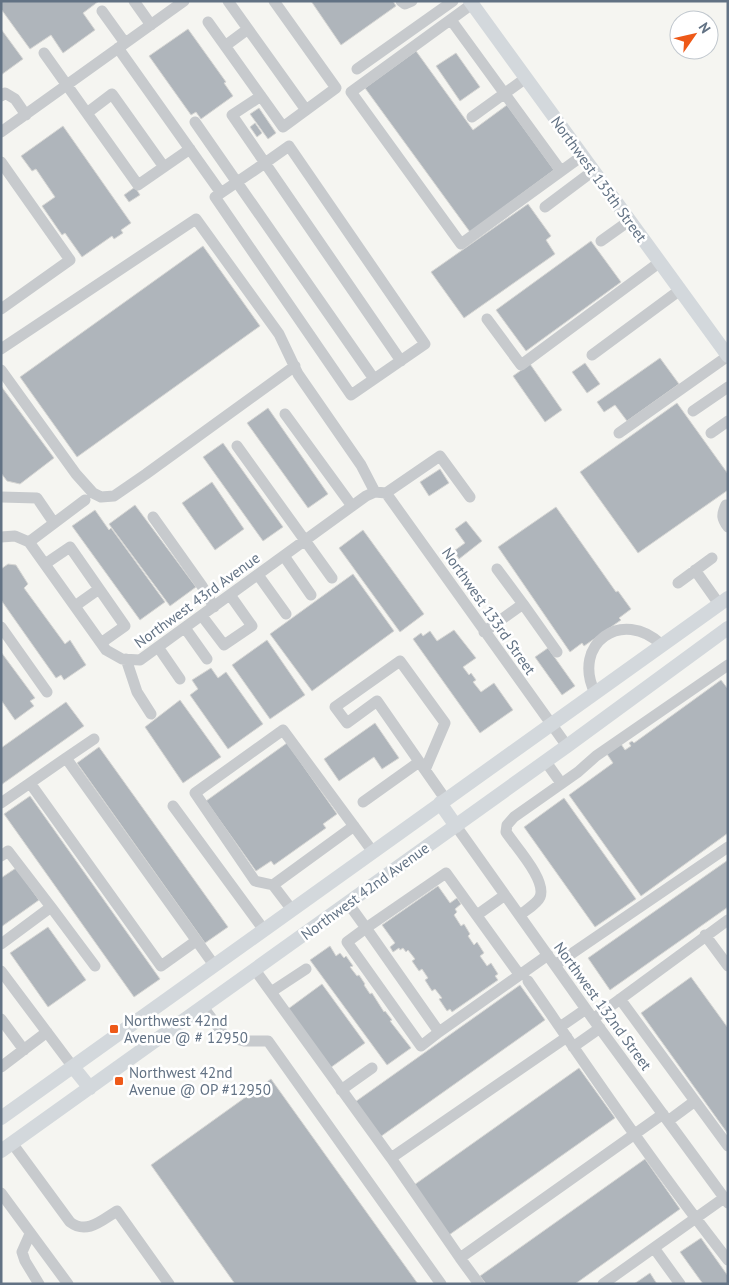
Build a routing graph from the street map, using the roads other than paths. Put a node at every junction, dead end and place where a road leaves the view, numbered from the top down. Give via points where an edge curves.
1 (134, 1) edge
2 (184, 1) edge
3 (228, 1) edge
4 (274, 1) edge
5 (401, 1) edge
6 (412, 1) edge
7 (453, 1) edge
8 (471, 3) edge
9 (102, 11) dead end
10 (451, 20) junction
11 (208, 22) dead end
12 (151, 25) junction
13 (248, 29) junction
14 (122, 46) junction
15 (225, 46) junction
16 (44, 53) dead end
17 (357, 69) dead end
18 (526, 78) junction
19 (67, 85) junction
20 (504, 94) junction
21 (1, 96) edge
22 (261, 96) junction
23 (306, 110) junction
24 (86, 113) junction
25 (26, 114) junction
26 (472, 117) dead end
27 (195, 122) dead end
28 (1, 132) edge
29 (190, 149) junction
30 (582, 156) junction
31 (1, 162) edge
32 (265, 163) junction
33 (164, 167) junction
34 (593, 171) junction
35 (561, 172) junction
36 (5, 177) edge
37 (237, 182) junction
38 (221, 193) junction
39 (545, 207) dead end
40 (629, 221) junction
41 (601, 241) dead end
42 (660, 262) junction
43 (680, 290) junction
44 (1, 309) edge
45 (487, 319) dead end
46 (1, 349) edge
47 (592, 355) dead end
48 (728, 356) edge
49 (401, 361) junction
50 (295, 366) junction
51 (1, 370) edge
52 (374, 379) junction
53 (728, 387) edge
54 (694, 411) dead end
55 (285, 414) dead end
56 (728, 421) edge
57 (619, 432) dead end
58 (711, 433) dead end
59 (237, 446) dead end
60 (381, 492) junction
61 (1, 497) edge
62 (470, 497) dead end
63 (84, 500) dead end
64 (352, 506) junction
65 (727, 506) edge
66 (153, 517) dead end
67 (54, 523) junction
68 (728, 527) edge
69 (1, 537) edge
70 (305, 541) junction
71 (29, 542) junction
72 (284, 556) junction
73 (712, 558) dead end
74 (45, 564) junction
75 (497, 569) dead end
76 (695, 570) junction
77 (258, 575) junction
78 (332, 578) dead end
79 (678, 583) dead end
80 (99, 589) junction
81 (230, 595) junction
82 (312, 595) dead end
83 (723, 601) edge
84 (523, 604) junction
85 (75, 606) junction
86 (214, 607) junction
87 (286, 614) dead end
88 (202, 616) junction
89 (1, 627) edge
90 (185, 628) junction
91 (728, 628) edge
92 (484, 632) junction
93 (101, 643) junction
94 (662, 645) junction
95 (158, 647) junction
96 (557, 652) dead end
97 (126, 659) junction
98 (207, 659) dead end
99 (728, 665) edge
100 (180, 679) dead end
101 (47, 692) dead end
102 (595, 693) junction
103 (151, 714) dead end
104 (551, 725) junction
105 (94, 739) dead end
106 (567, 746) junction
107 (66, 758) junction
108 (546, 762) junction
109 (422, 766) junction
110 (562, 783) junction
111 (30, 784) junction
112 (364, 802) dead end
113 (443, 802) junction
114 (1, 804) edge
115 (173, 806) dead end
116 (354, 826) junction
117 (456, 826) junction
118 (728, 847) edge
119 (373, 852) junction
120 (1, 856) edge
121 (273, 885) junction
122 (505, 895) junction
123 (348, 903) junction
124 (51, 907) junction
125 (292, 910) junction
126 (520, 915) junction
127 (477, 916) junction
128 (728, 920) edge
129 (366, 928) junction
130 (264, 930) junction
131 (705, 936) junction
132 (196, 940) junction
133 (1, 944) edge
134 (548, 955) junction
135 (214, 965) junction
136 (555, 965) junction
137 (95, 966) dead end
138 (728, 966) edge
139 (306, 969) dead end
140 (255, 970) junction
141 (1, 971) edge
142 (524, 978) junction
143 (271, 992) junction
144 (620, 999) junction
145 (203, 1007) junction
146 (586, 1009) junction
147 (1, 1018) edge
148 (597, 1023) junction
149 (560, 1027) junction
150 (47, 1032) junction
151 (439, 1032) junction
152 (570, 1042) junction
153 (24, 1050) junction
154 (1, 1067) edge
155 (73, 1067) junction
156 (372, 1068) dead end
157 (90, 1088) junction
158 (342, 1090) junction
159 (695, 1102) junction
160 (1, 1118) edge
161 (666, 1118) junction
162 (634, 1134) junction
163 (728, 1146) edge
164 (7, 1147) edge
165 (391, 1158) junction
166 (726, 1200) edge
167 (3, 1201) edge
168 (695, 1219) junction
169 (30, 1234) junction
170 (654, 1248) junction
171 (460, 1258) junction
172 (728, 1260) edge
173 (39, 1284) edge
174 (68, 1284) edge
175 (169, 1284) edge
176 (441, 1284) edge
177 (479, 1284) edge
178 (604, 1284) edge
179 (680, 1284) edge

1 - 12 street
2 - 12 street
3 - 13 street
4 - 23 street via 336,88
5 - 6 street via 405,4
7 - 17 street
8 - 10 street
8 - 18 main road, Northwest 135th Street
9 - 14 street
10 - 20 street
10 - 35 street via 351,92 368,116 461,244
11 - 15 street
12 - 14 street
13 - 15 street
13 - 23 street
14 - 19 street
14 - 29 street
15 - 22 street
16 - 19 street
18 - 20 street
18 - 30 main road, Northwest 135th Street
19 - 24 street
19 - 25 street
20 - 26 street
20 - 35 street
21 - 25 street via 6,93 16,99
22 - 23 street via 283,127
22 - 32 street via 232,115
24 - 33 street via 112,94
24 - 33 street via 138,186
25 - 28 street
27 - 37 street
29 - 33 street
29 - 38 street
30 - 34 main road, Northwest 135th Street
30 - 35 street
31 - 36 street
32 - 37 street
32 - 49 street
32 - 49 street via 289,146 408,319 425,344
34 - 39 street
34 - 40 main road, Northwest 135th Street
36 - 44 street via 70,260
37 - 38 street
37 - 52 street
38 - 52 street via 215,197 351,395
40 - 41 street
40 - 42 main road, Northwest 135th Street
42 - 43 main road, Northwest 135th Street
42 - 45 street via 521,365
43 - 47 street
43 - 48 main road, Northwest 135th Street
46 - 50 street, Northwest 133rd Street via 196,219 279,334
48 - 57 street
49 - 52 street
50 - 51 street via 114,496 101,498 76,474
50 - 60 street, Northwest 133rd Street
53 - 54 street
55 - 64 street
56 - 58 street
59 - 70 street
60 - 62 street, Northwest 43rd Avenue via 440,456
60 - 64 street, Northwest 43rd Avenue via 366,496
60 - 92 street, Northwest 133rd Street
61 - 67 street via 37,498
63 - 67 street
64 - 70 street, Northwest 43rd Avenue
65 - 68 street via 722,514
66 - 86 street
67 - 71 street
69 - 71 street via 15,536
70 - 72 street, Northwest 43rd Avenue
70 - 78 street
71 - 74 street, Northwest 43rd Avenue
72 - 77 street, Northwest 43rd Avenue
72 - 82 street
73 - 76 street
74 - 80 street via 70,547
74 - 85 street, Northwest 43rd Avenue
75 - 84 street
76 - 79 street
76 - 83 street
77 - 81 street, Northwest 43rd Avenue
77 - 87 street
80 - 85 street
80 - 93 street via 125,626
81 - 86 street, Northwest 43rd Avenue
81 - 88 street via 252,626 224,645
83 - 94 main road, Northwest 42nd Avenue
84 - 92 street
84 - 96 street
85 - 93 street, Northwest 43rd Avenue
86 - 88 street, Northwest 43rd Avenue
88 - 90 street, Northwest 43rd Avenue
89 - 101 street
90 - 95 street, Northwest 43rd Avenue
90 - 98 street
91 - 106 main road, Northwest 42nd Avenue
92 - 104 street, Northwest 133rd Street
93 - 97 street, Northwest 43rd Avenue via 106,650
94 - 102 main road, Northwest 42nd Avenue
94 - 102 street via 653,636 629,628 605,636 596,645 588,669 589,682
95 - 97 street, Northwest 43rd Avenue via 140,660
95 - 100 street
97 - 103 street via 137,692
99 - 110 street via 642,722
102 - 104 main road, Northwest 42nd Avenue
104 - 106 street, Northwest 133rd Street
104 - 113 main road, Northwest 42nd Avenue
105 - 107 street
106 - 108 main road, Northwest 42nd Avenue
107 - 111 street
107 - 132 street
108 - 110 street
108 - 117 main road, Northwest 42nd Avenue
109 - 109 street via 445,723 400,661 335,707 347,723 377,701
109 - 112 street
109 - 113 street
110 - 126 street via 507,824 506,832 542,889 540,898
111 - 114 street
111 - 132 street via 161,966
113 - 117 main road
113 - 119 main road, Northwest 42nd Avenue
115 - 130 street
116 - 119 street
116 - 121 street
116 - 121 street via 283,730 195,793 255,881
117 - 122 street, Northwest 132nd Street
117 - 123 main road, Northwest 42nd Avenue
118 - 136 street
119 - 125 main road, Northwest 42nd Avenue
120 - 124 street via 8,851
121 - 125 street
122 - 126 street, Northwest 132nd Street
122 - 127 street
123 - 129 street
123 - 140 main road, Northwest 42nd Avenue
124 - 133 street
124 - 137 street
125 - 130 main road, Northwest 42nd Avenue
126 - 134 street, Northwest 132nd Street
127 - 129 street via 446,873
127 - 142 street
128 - 131 street
129 - 151 street
129 - 151 street via 347,942 421,1046
130 - 135 main road, Northwest 42nd Avenue
131 - 138 street
131 - 144 street
132 - 135 street
134 - 136 street, Northwest 132nd Street
134 - 142 street
135 - 155 main road, Northwest 42nd Avenue
136 - 146 street, Northwest 132nd Street
139 - 143 street
140 - 143 street
140 - 145 main road, Northwest 42nd Avenue
141 - 150 street
142 - 149 street
142 - 151 street
143 - 158 street
144 - 148 street
144 - 159 street
145 - 157 main road, Northwest 42nd Avenue
145 - 176 street via 226,1036 244,1041 268,1041
146 - 148 street, Northwest 132nd Street
146 - 149 street
147 - 153 street
148 - 152 street
148 - 161 street, Northwest 132nd Street
149 - 152 street
150 - 153 street
150 - 155 street
152 - 162 street
152 - 165 street
153 - 154 street
155 - 157 main road
155 - 160 main road, Northwest 42nd Avenue
156 - 158 street
157 - 164 main road, Northwest 42nd Avenue
158 - 165 street
159 - 161 street
159 - 163 street
161 - 162 street
161 - 166 street, Northwest 132nd Street
162 - 168 street
162 - 171 street
164 - 175 street via 77,1228 89,1227 117,1211
165 - 171 street
166 - 168 street
167 - 169 street
168 - 170 street
168 - 172 street
169 - 173 street via 22,1252
169 - 174 street
170 - 178 street
170 - 179 street
171 - 177 street

